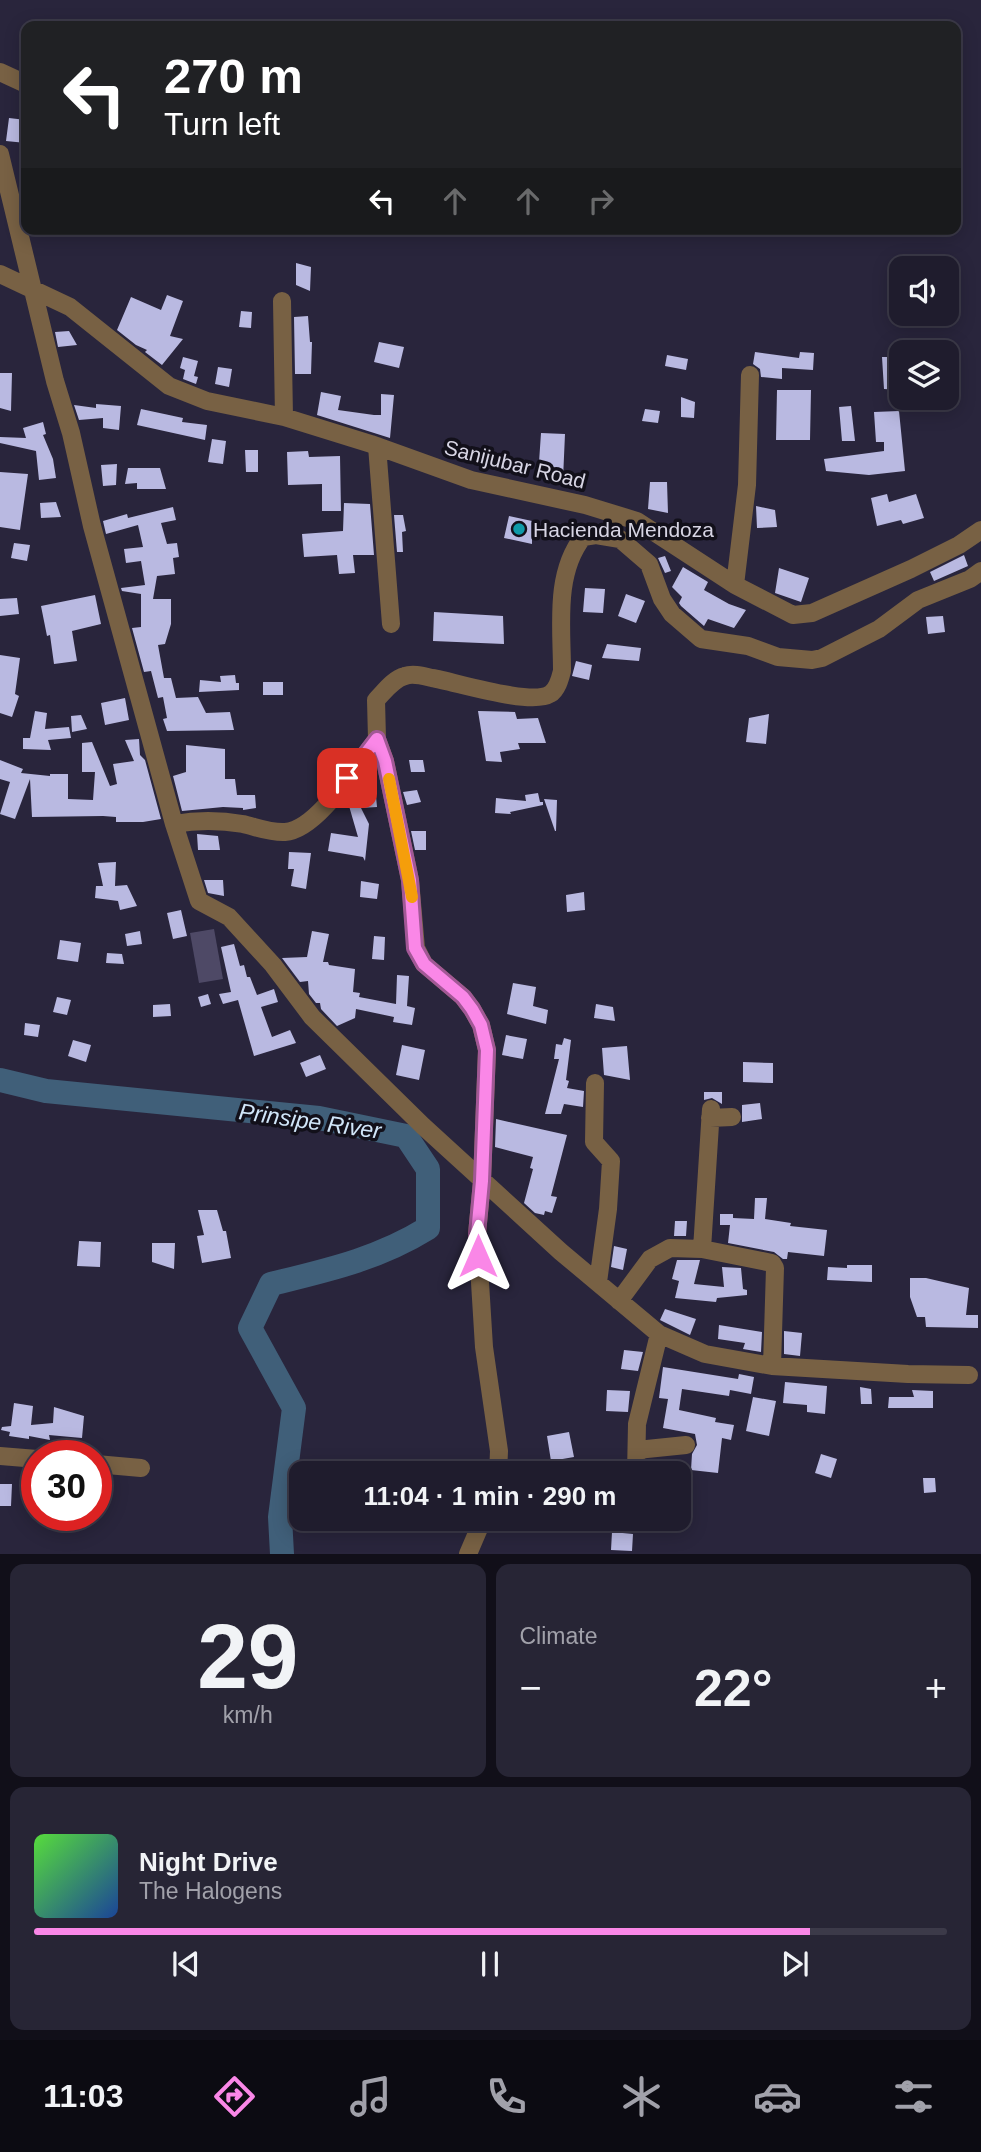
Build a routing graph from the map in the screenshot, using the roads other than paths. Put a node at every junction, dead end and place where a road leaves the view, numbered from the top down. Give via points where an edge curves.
1 (0, 72) edge
2 (21, 82) edge
3 (0, 154) edge
4 (0, 274) edge
5 (32, 290) junction
6 (282, 301) dead end
7 (750, 375) dead end
8 (284, 417) junction
9 (377, 446) junction
10 (981, 530) edge
11 (981, 572) edge
12 (735, 585) junction
13 (391, 624) dead end
14 (377, 739) junction
15 (174, 824) junction
16 (595, 1083) dead end
17 (732, 1116) dead end
18 (482, 1181) junction
19 (702, 1249) junction
20 (598, 1282) junction
21 (619, 1301) junction
22 (659, 1334) junction
23 (772, 1366) junction
24 (969, 1375) dead end
25 (686, 1445) dead end
26 (637, 1450) junction
27 (0, 1456) edge
28 (21, 1458) edge
29 (499, 1461) edge
30 (637, 1461) edge
31 (112, 1465) edge
32 (141, 1468) dead end
33 (478, 1531) edge
34 (468, 1553) edge

1 - 2 street
3 - 5 street
4 - 5 street, Sanijubar Road
5 - 8 street, Sanijubar Road via 70,307 181,393
5 - 15 street
6 - 8 street
7 - 12 street via 747,485
8 - 9 street, Sanijubar Road
9 - 12 street, Sanijubar Road via 471,480 637,521
9 - 13 street
10 - 12 street, Sanijubar Road via 911,569 803,615 785,612
11 - 14 street via 918,600 879,629 812,660 701,639 662,599 649,564 620,539 583,537 573,550 562,594 562,671 551,694 538,698 503,695 406,675 376,700
14 - 15 street via 317,816 304,826 285,832 240,823 198,820
14 - 18 street via 410,880 415,948 424,964 472,1009 487,1050
15 - 18 street via 199,901 229,917 313,1017
16 - 20 street via 594,1142 611,1161
17 - 19 street via 711,1113
18 - 20 street
18 - 29 street via 477,1234 484,1348
19 - 21 street via 670,1248 650,1259
19 - 23 street via 760,1259 775,1268
20 - 21 street
21 - 22 street
22 - 23 street via 705,1354
22 - 26 street via 637,1424
23 - 24 street
25 - 26 street
26 - 30 street
27 - 28 street
31 - 32 street
33 - 34 street

